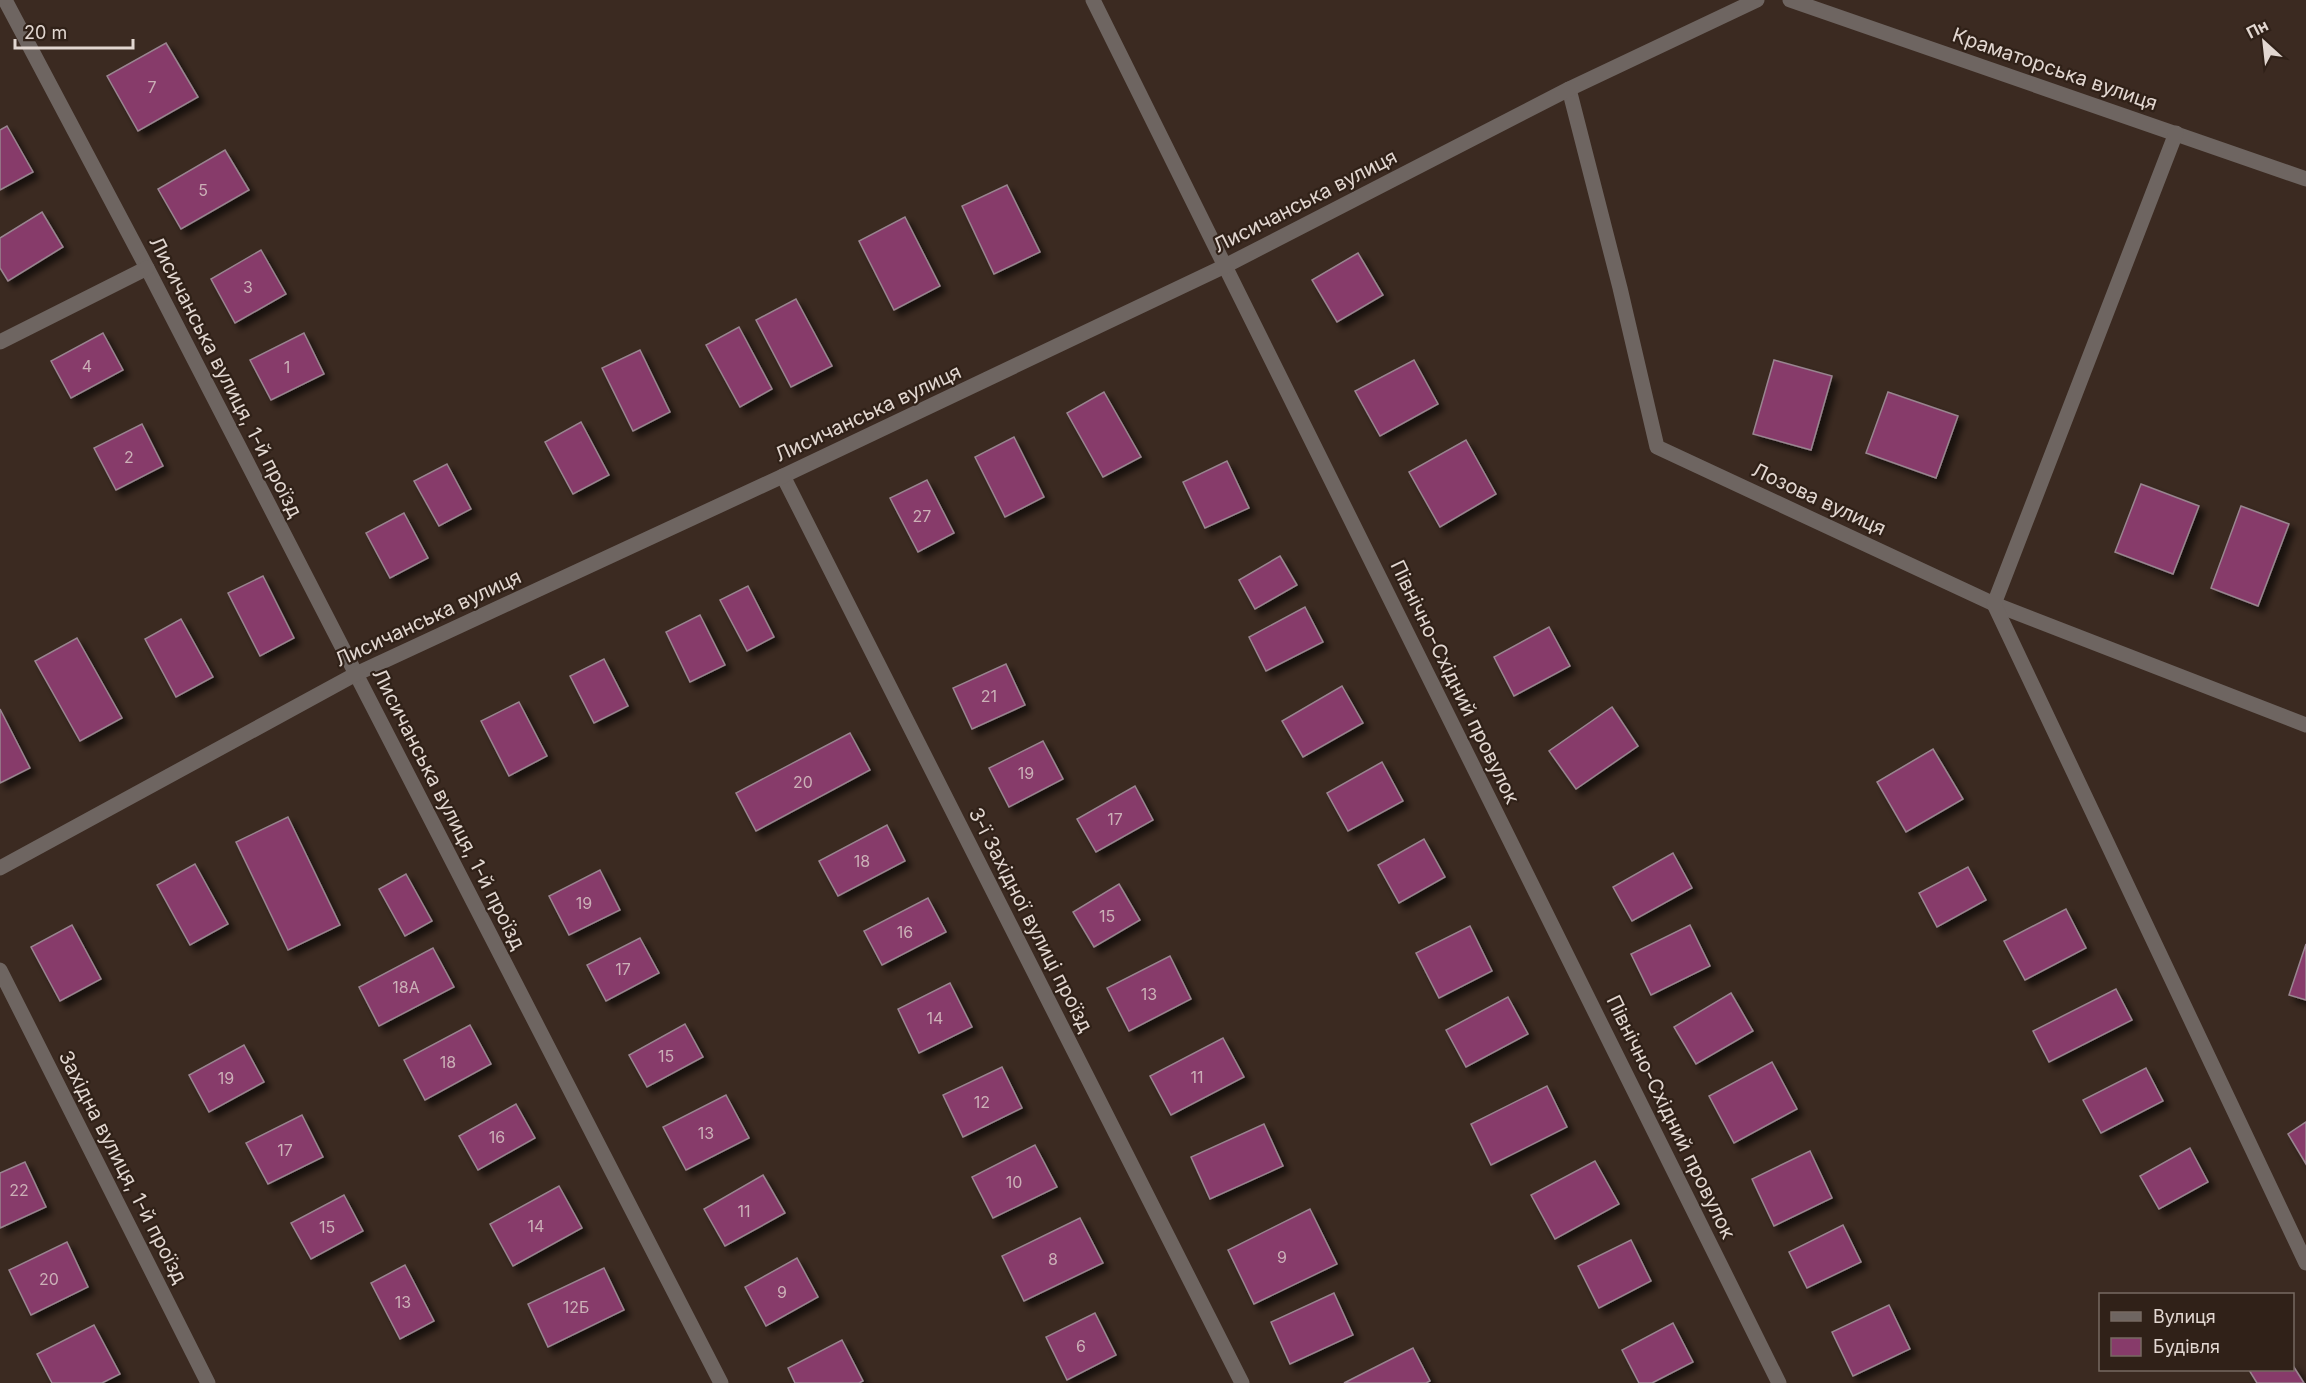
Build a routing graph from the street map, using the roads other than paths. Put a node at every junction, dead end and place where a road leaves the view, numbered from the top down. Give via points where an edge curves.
1 (4, 0) edge
2 (1093, 0) edge
3 (1757, 0) edge
4 (1790, 0) edge
5 (1569, 89) junction
6 (2175, 133) junction
7 (2306, 178) edge
8 (1225, 267) junction
9 (147, 268) junction
10 (0, 342) edge
11 (783, 476) junction
12 (1994, 604) junction
13 (356, 674) junction
14 (2306, 725) edge
15 (0, 868) edge
16 (0, 970) edge
17 (2306, 1263) edge
18 (208, 1383) edge
19 (721, 1383) edge
20 (1242, 1383) edge
21 (1779, 1383) edge

1 - 9 street, Лисичанська вулиця, 1-й проїзд
2 - 8 street, Північно-Східний провулок
3 - 5 street, Лисичанська вулиця
4 - 6 street, Краматорська вулиця
5 - 8 street, Лисичанська вулиця
5 - 12 street, Лозова вулиця via 1657,447
6 - 7 street, Краматорська вулиця
6 - 12 street
8 - 11 street, Лисичанська вулиця
8 - 21 street, Північно-Східний провулок
9 - 10 street
9 - 13 street, Лисичанська вулиця, 1-й проїзд
11 - 13 street, Лисичанська вулиця
11 - 20 street, 3-ї Західної вулиці проїзд
12 - 14 street, Лозова вулиця
12 - 17 street
13 - 15 street, Лисичанська вулиця
13 - 19 street, Лисичанська вулиця, 1-й проїзд
16 - 18 street, Західна вулиця, 1-й проїзд

